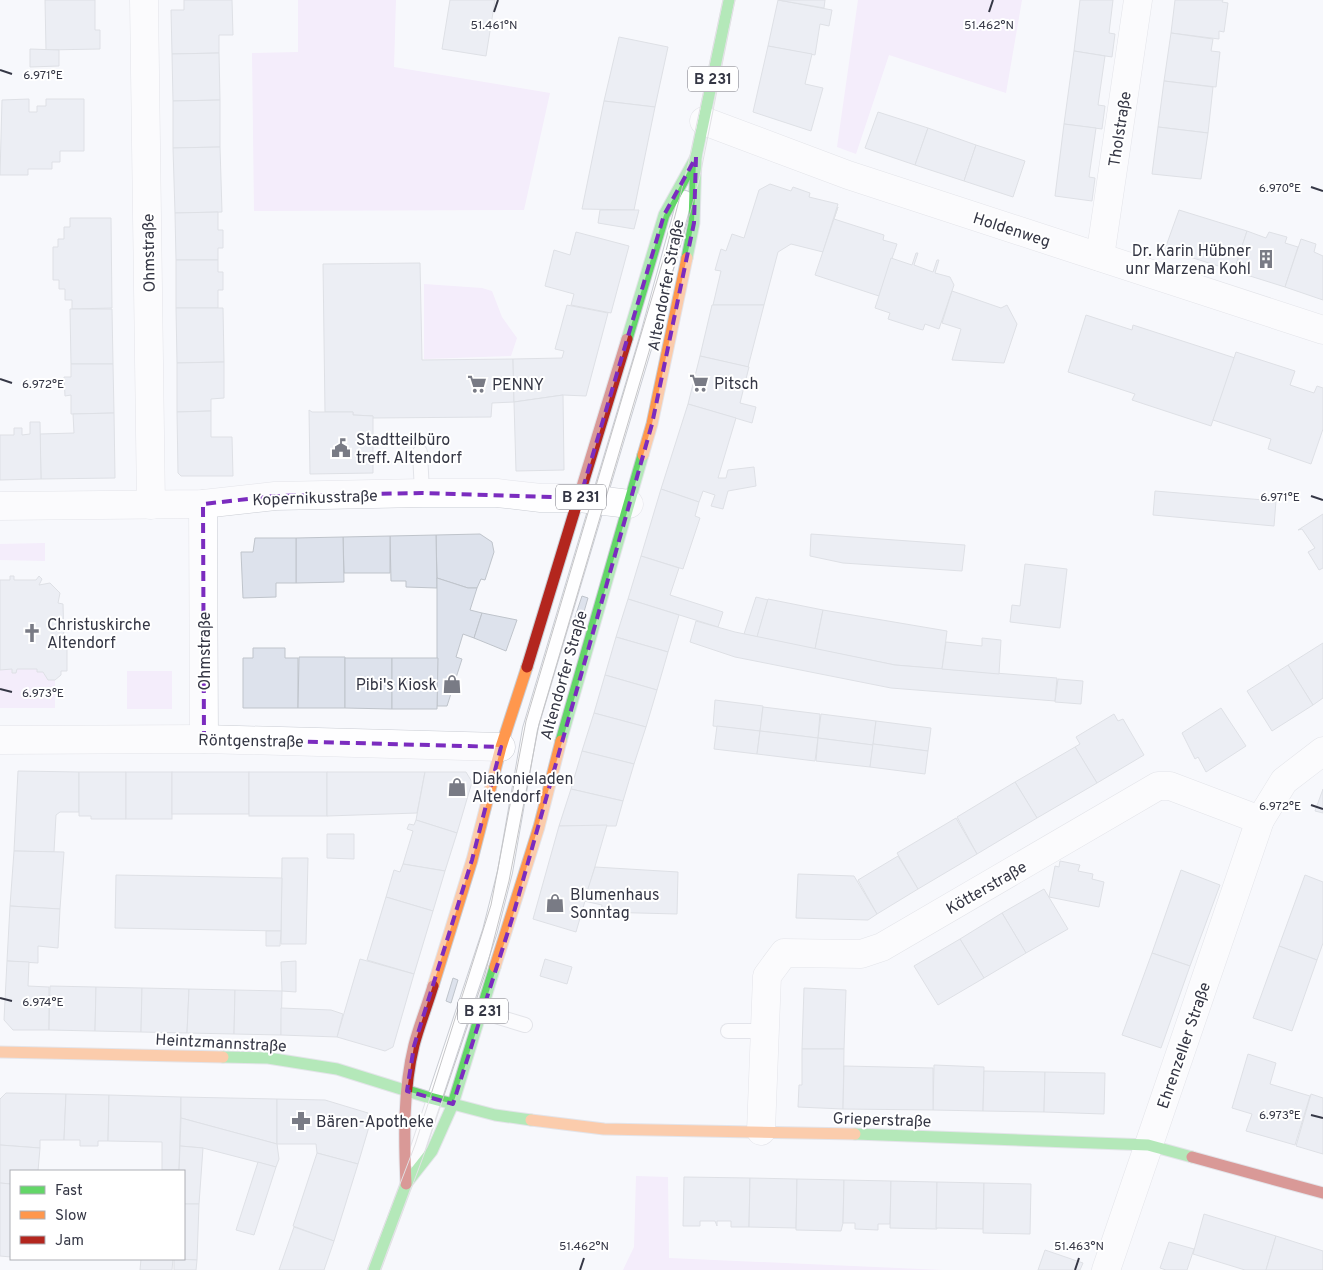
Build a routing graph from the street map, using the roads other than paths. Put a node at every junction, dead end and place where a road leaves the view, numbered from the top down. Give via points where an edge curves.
1 (144, 0) edge
2 (729, 0) edge
3 (1138, 0) edge
4 (704, 121) junction
5 (696, 157) junction
6 (1100, 257) junction
7 (1323, 330) edge
8 (420, 452) dead end
9 (422, 493) junction
10 (590, 499) junction
11 (203, 504) junction
12 (629, 504) junction
13 (151, 505) junction
14 (0, 506) edge
15 (204, 739) junction
16 (0, 740) edge
17 (502, 747) junction
18 (1323, 750) edge
19 (1260, 820) junction
20 (482, 1012) junction
21 (525, 1025) dead end
22 (764, 1031) junction
23 (728, 1032) dead end
24 (0, 1052) edge
25 (407, 1091) junction
26 (435, 1100) junction
27 (452, 1104) junction
28 (761, 1131) junction
29 (1148, 1145) junction
30 (406, 1184) junction
31 (1323, 1194) edge
32 (374, 1270) edge
33 (1106, 1270) edge

1 - 13 street, Ohmstraße
2 - 4 main road, Altendorfer Straße / B 231
3 - 6 street, Tholstraße
4 - 5 main road, Altendorfer Straße / B 231
4 - 6 street, Holdenweg via 848,175
5 - 10 lane via 647,338
5 - 10 main road, Altendorfer Straße / B 231 via 664,215
5 - 12 main road, Altendorfer Straße / B 231 via 695,216 685,276 652,424
6 - 7 street, Holdenweg
8 - 9 lane
9 - 10 street, Kopernikusstraße via 497,493
9 - 11 street, Kopernikusstraße via 275,496
10 - 12 street, Kopernikusstraße
10 - 17 main road, Altendorfer Straße / B 231
10 - 26 lane via 530,729 511,842 490,932
11 - 13 street, Kopernikusstraße
11 - 15 street, Ohmstraße
12 - 20 main road, Altendorfer Straße / B 231 via 539,827
13 - 14 street, Kopernikusstraße
15 - 16 street, Röntgenstraße
15 - 17 street, Röntgenstraße
17 - 25 main road, Altendorfer Straße / B 231 via 472,860 414,1046
18 - 19 street via 1284,782
19 - 22 street, Kötterstraße via 1170,786 1158,786 882,947 861,954 784,953 766,976
19 - 29 street, Ehrenzeller Straße
20 - 21 lane
20 - 27 main road, Altendorfer Straße / B 231
22 - 23 lane
22 - 28 street, Kötterstraße
24 - 25 main road, Heintzmannstraße via 268,1058 337,1069
25 - 26 main road, Heintzmannstraße
25 - 30 main road, Altendorfer Straße / B 231
26 - 27 main road, Grieperstraße
26 - 30 lane
27 - 28 main road, Grieperstraße via 495,1115 604,1128
27 - 30 main road, Altendorfer Straße / B 231 via 432,1151
28 - 29 main road, Grieperstraße
29 - 31 main road, Grieperstraße
29 - 33 street, Ehrenzeller Straße
30 - 32 main road, Altendorfer Straße / B 231

